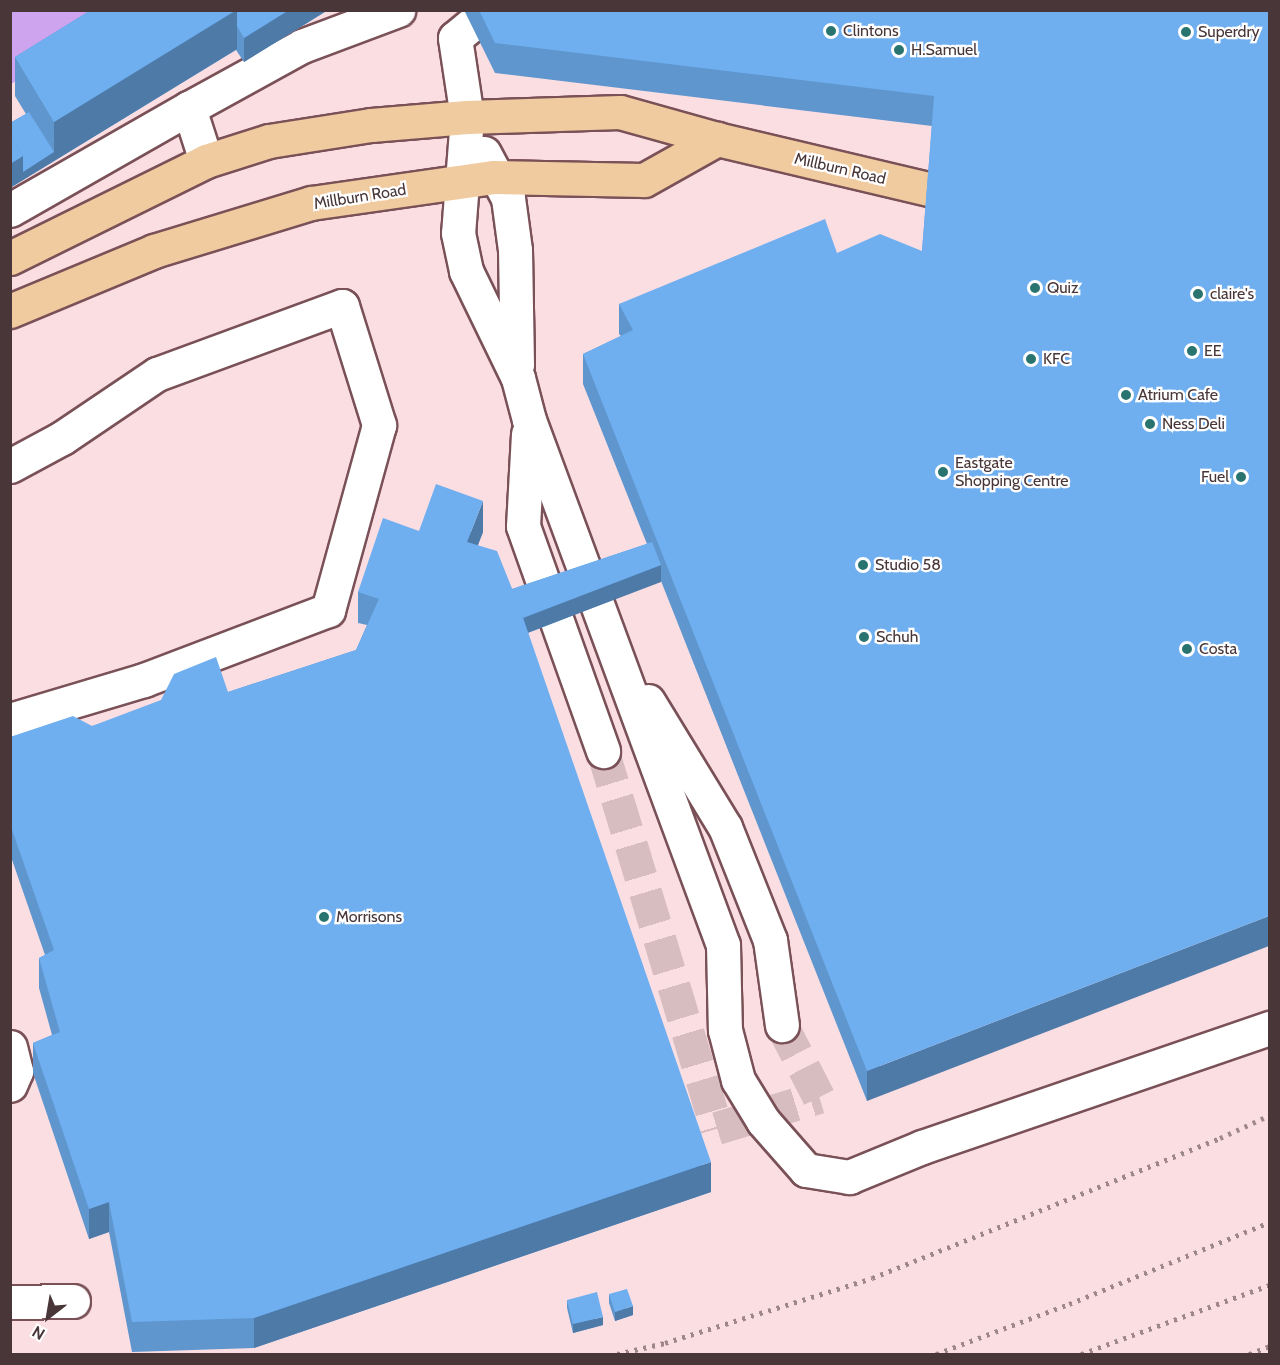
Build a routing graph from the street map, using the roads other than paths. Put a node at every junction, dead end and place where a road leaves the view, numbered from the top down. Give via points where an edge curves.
1 (398, 10) edge
2 (489, 10) edge
3 (189, 108) junction
4 (467, 117) junction
5 (717, 139) junction
6 (206, 161) junction
7 (494, 177) junction
8 (463, 182) junction
9 (929, 189) edge
10 (10, 210) edge
11 (10, 258) edge
12 (10, 310) edge
13 (518, 378) junction
14 (529, 420) junction
15 (10, 466) edge
16 (612, 640) junction
17 (10, 720) edge
18 (603, 751) tunnel mouth
19 (782, 1024) tunnel mouth
20 (1269, 1028) edge
21 (10, 1047) edge
22 (10, 1085) edge
23 (73, 1301) dead end
24 (10, 1302) edge

1 - 3 lane via 302,46
2 - 4 lane via 455,38
3 - 6 lane
3 - 10 lane
4 - 5 main road, Millburn Road via 620,112
4 - 6 main road, Millburn Road via 371,125 269,141
4 - 7 lane
4 - 8 lane
5 - 7 main road, Millburn Road via 644,180
5 - 9 main road, Millburn Road
6 - 11 main road, Millburn Road
7 - 8 main road, Millburn Road
7 - 13 lane via 507,198 515,250
8 - 12 main road, Millburn Road via 311,203 154,251
8 - 13 lane via 459,233 466,271
13 - 14 lane
14 - 16 lane
14 - 18 lane via 523,526
15 - 17 lane via 62,438 157,374 342,306 379,425 328,610 144,680
16 - 19 lane via 725,827 770,940
16 - 20 lane via 723,945 726,1030 738,1080 763,1121 806,1170 849,1177 922,1147
21 - 22 lane via 16,1071
23 - 24 lane

